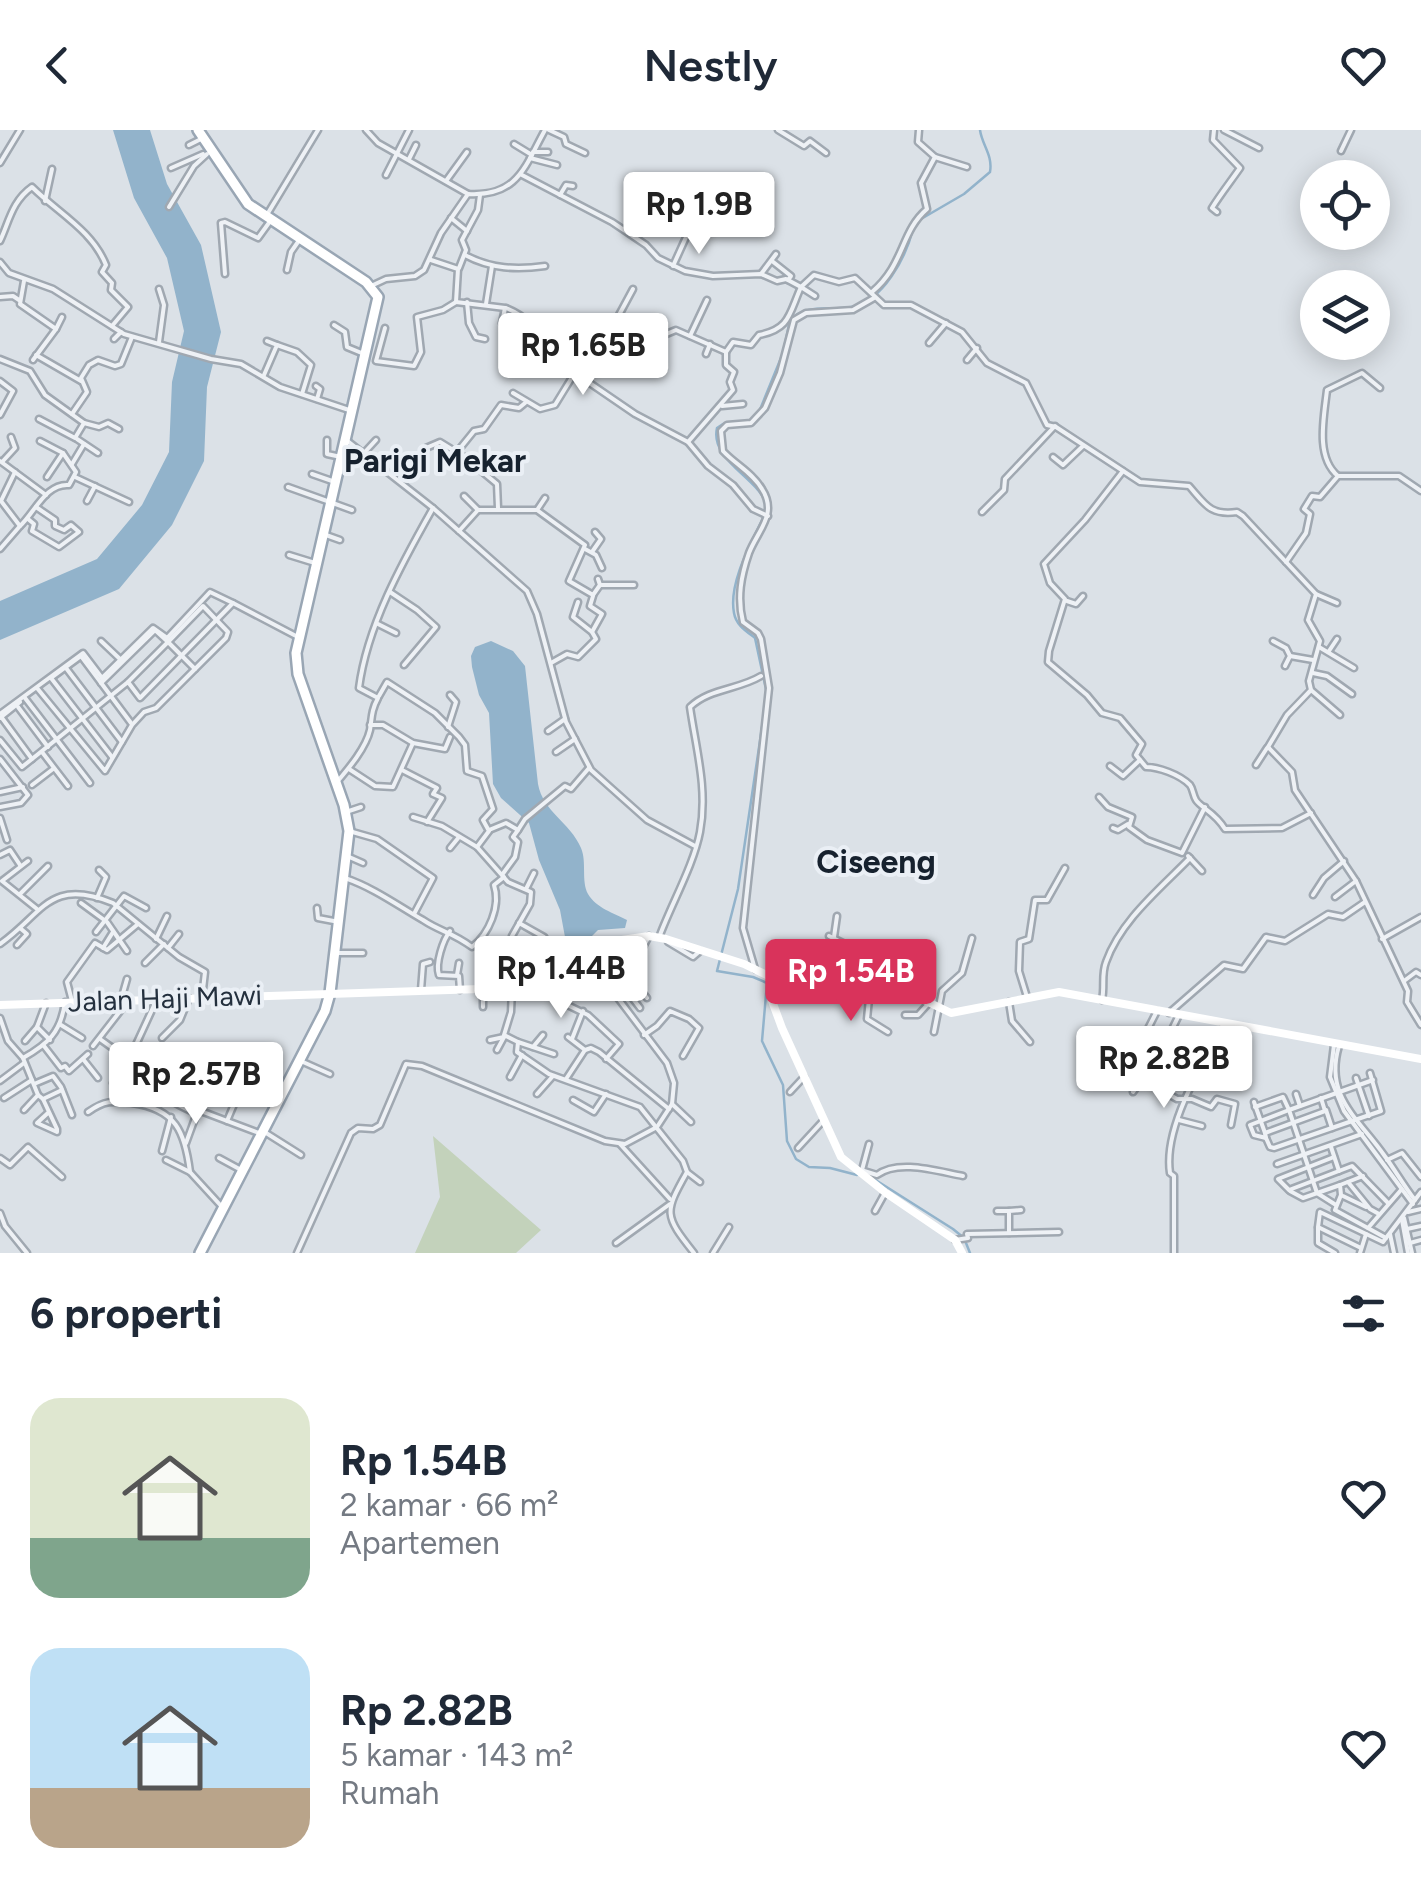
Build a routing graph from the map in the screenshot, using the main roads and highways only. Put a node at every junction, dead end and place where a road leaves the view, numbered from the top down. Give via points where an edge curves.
1 (201, 134) edge
2 (200, 1253) edge

1 - 2 main road via 248,204 371,286 377,302 298,637 298,674 349,831 330,993

